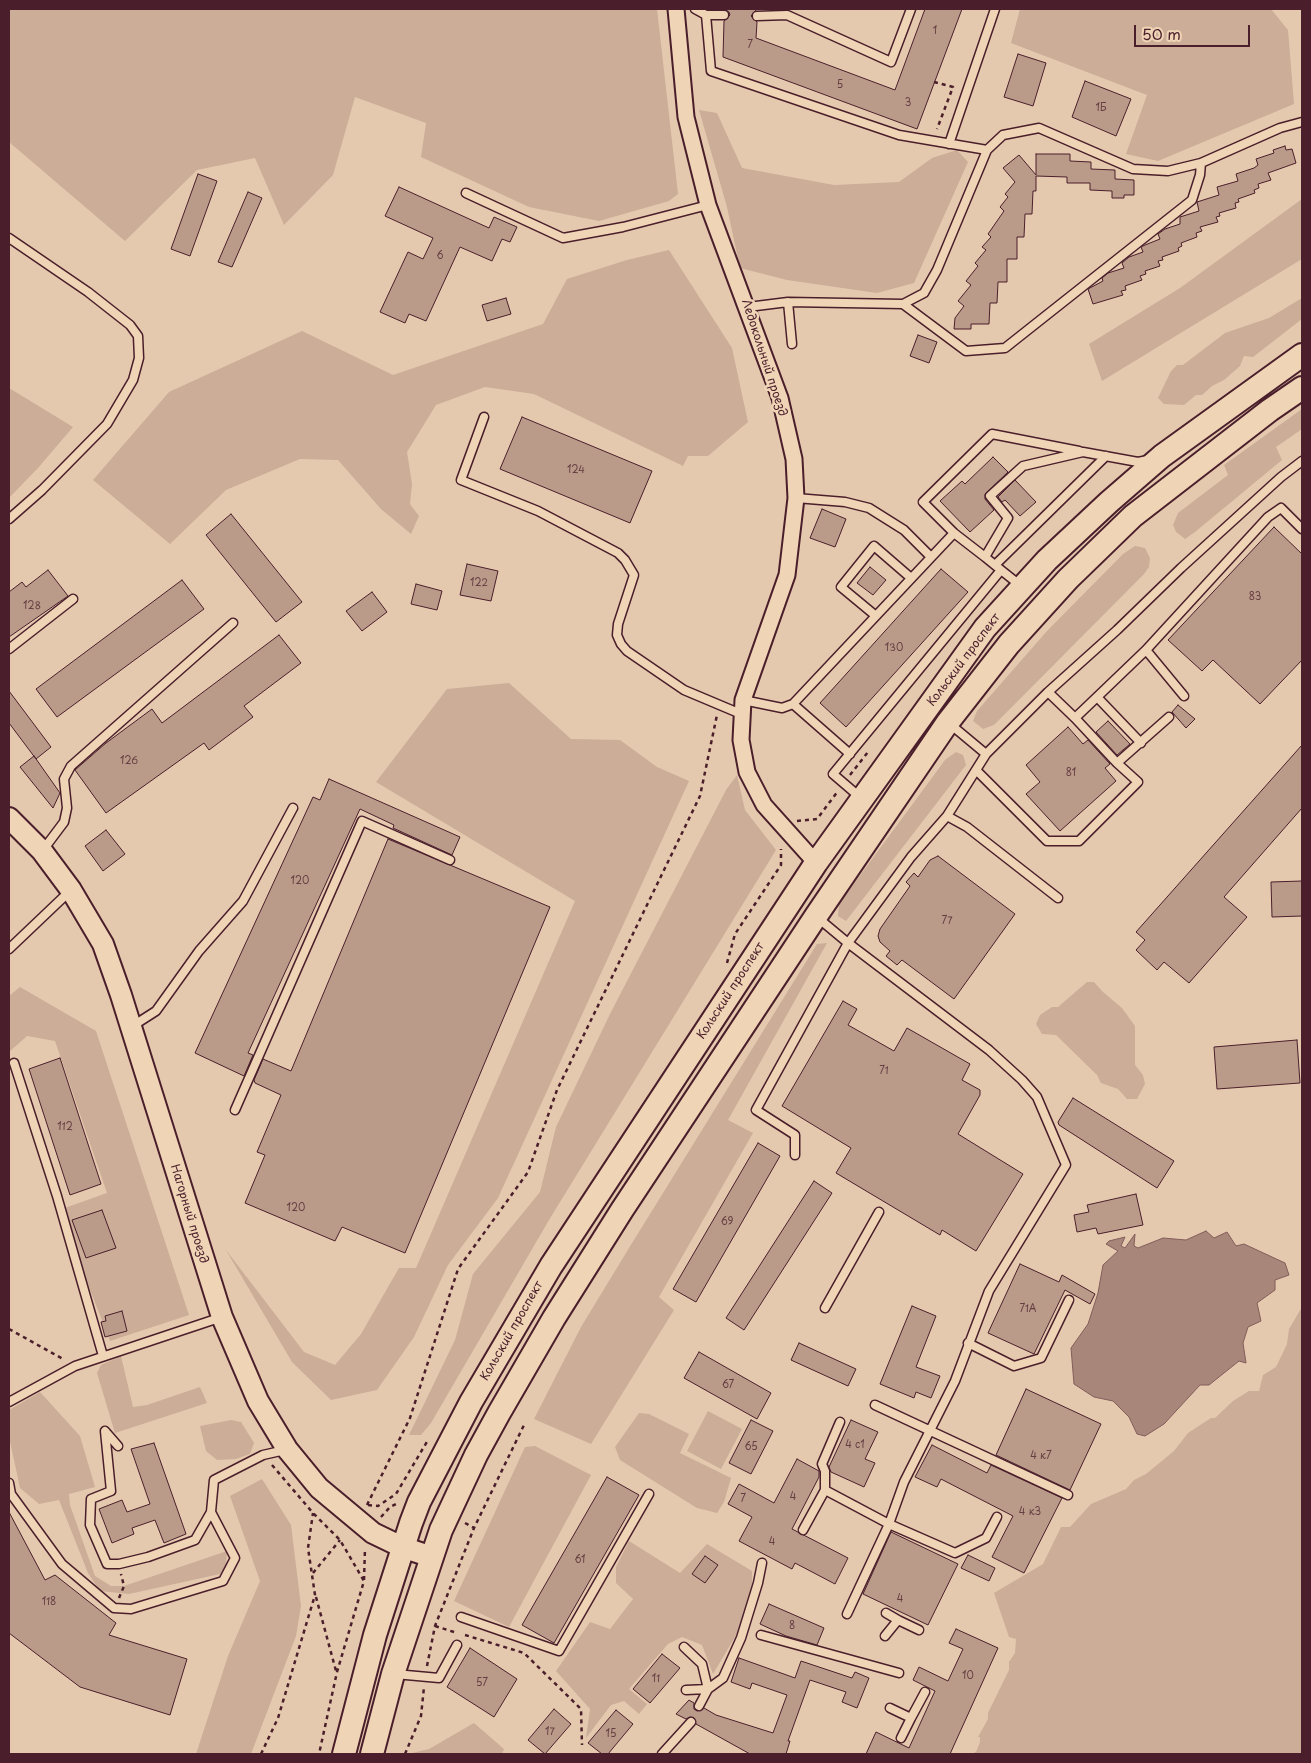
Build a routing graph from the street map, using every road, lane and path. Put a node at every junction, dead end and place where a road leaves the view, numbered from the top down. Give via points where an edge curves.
1 (676, 9) edge
2 (694, 9) edge
3 (911, 9) edge
4 (995, 9) edge
5 (787, 12) edge
6 (724, 15) dead end
7 (706, 16) junction
8 (757, 16) dead end
9 (934, 82) dead end
10 (1302, 122) edge
11 (933, 142) junction
12 (949, 144) junction
13 (987, 150) junction
14 (1201, 163) junction
15 (466, 193) dead end
16 (708, 205) junction
17 (9, 238) edge
18 (788, 302) junction
19 (903, 304) junction
20 (748, 307) junction
21 (792, 344) dead end
22 (1302, 355) edge
23 (1302, 388) edge
24 (484, 417) dead end
25 (1083, 452) junction
26 (1106, 456) junction
27 (1162, 456) junction
28 (1302, 461) edge
29 (796, 498) junction
30 (9, 519) edge
31 (1302, 530) edge
32 (954, 533) junction
33 (930, 557) junction
34 (985, 557) junction
35 (998, 568) junction
36 (911, 578) junction
37 (1023, 587) junction
38 (74, 599) dead end
39 (876, 616) junction
40 (233, 623) dead end
41 (9, 648) edge
42 (1146, 650) junction
43 (1048, 692) junction
44 (1184, 696) dead end
45 (1097, 697) junction
46 (793, 704) junction
47 (719, 706) junction
48 (742, 707) junction
49 (1169, 717) dead end
50 (1075, 718) junction
51 (948, 722) junction
52 (1141, 743) junction
53 (850, 754) junction
54 (986, 754) junction
55 (1117, 763) junction
56 (976, 770) junction
57 (862, 799) junction
58 (293, 808) dead end
59 (947, 816) junction
60 (9, 818) edge
61 (42, 851) junction
62 (450, 860) dead end
63 (816, 863) junction
64 (841, 880) junction
65 (71, 890) junction
66 (1058, 898) dead end
67 (816, 916) junction
68 (848, 943) junction
69 (9, 949) edge
70 (131, 1027) junction
71 (14, 1063) dead end
72 (235, 1110) dead end
73 (795, 1154) dead end
74 (880, 1212) dead end
75 (1069, 1300) dead end
76 (825, 1308) dead end
77 (222, 1317) junction
78 (9, 1329) edge
79 (968, 1343) junction
80 (103, 1356) junction
81 (75, 1366) junction
82 (9, 1402) edge
83 (875, 1405) dead end
84 (840, 1422) dead end
85 (524, 1425) dead end
86 (929, 1431) junction
87 (118, 1446) dead end
88 (287, 1449) junction
89 (264, 1455) junction
90 (9, 1483) edge
91 (825, 1490) junction
92 (649, 1494) dead end
93 (1068, 1496) dead end
94 (211, 1512) junction
95 (313, 1513) junction
96 (997, 1518) dead end
97 (358, 1522) junction
98 (889, 1524) junction
99 (803, 1530) dead end
100 (340, 1540) junction
101 (402, 1547) junction
102 (432, 1557) junction
103 (762, 1563) dead end
104 (119, 1564) junction
105 (313, 1573) junction
106 (315, 1595) junction
107 (114, 1608) junction
108 (886, 1613) dead end
109 (847, 1614) dead end
110 (461, 1617) dead end
111 (898, 1620) junction
112 (435, 1626) junction
113 (920, 1630) dead end
114 (761, 1635) dead end
115 (884, 1636) dead end
116 (457, 1645) dead end
117 (684, 1647) dead end
118 (337, 1672) junction
119 (899, 1673) dead end
120 (393, 1674) junction
121 (426, 1677) junction
122 (708, 1689) junction
123 (686, 1690) dead end
124 (925, 1692) dead end
125 (699, 1706) dead end
126 (890, 1708) dead end
127 (911, 1718) junction
128 (691, 1722) dead end
129 (901, 1738) dead end
130 (582, 1745) dead end
131 (261, 1754) edge
132 (319, 1754) edge
133 (344, 1754) edge
134 (372, 1754) edge
135 (405, 1754) edge
136 (662, 1754) edge

1 - 16 street, Ледокольный проезд via 686,117
2 - 7 lane
3 - 5 lane via 891,62
4 - 12 lane
5 - 8 lane
6 - 7 lane
7 - 11 lane via 710,71 899,136
9 - 11 path via 952,87
10 - 14 lane via 1280,128
11 - 12 lane
12 - 13 lane
13 - 14 lane via 1003,135 1039,128 1133,169 1168,171
13 - 19 lane via 937,270 924,293
14 - 19 lane via 1192,200 1004,348 966,351
15 - 16 lane via 563,238 623,227
16 - 20 street, Ледокольный проезд
17 - 30 lane via 130,325 138,336 139,358 133,380 107,424
18 - 19 lane
18 - 20 lane
18 - 21 lane
20 - 29 street, Ледокольный проезд via 780,398 794,460
22 - 27 main road, Кольский проспект
23 - 51 main road, Кольский проспект via 1126,522 1009,644
24 - 47 lane via 461,480 538,511 618,553 634,575 618,624 620,644 684,690
25 - 26 lane
25 - 32 lane via 992,434 922,502
25 - 34 lane via 1023,466 990,496 1008,518
26 - 27 lane via 1138,462
26 - 35 lane
27 - 37 main road, Кольский проспект via 1047,560
28 - 43 lane
29 - 33 lane via 845,502 869,508 904,530
29 - 48 street, Ледокольный проезд via 787,576
31 - 42 lane via 1281,508 1268,517
32 - 33 lane
32 - 34 lane
33 - 36 lane
34 - 35 lane
35 - 37 lane
35 - 53 lane
36 - 39 lane
36 - 39 lane via 874,546 841,587
37 - 57 main road, Кольский проспект via 985,628
38 - 41 lane
39 - 46 lane
40 - 61 lane via 71,766 64,779 67,808 64,822
42 - 44 lane
42 - 45 lane
43 - 50 lane
43 - 54 lane
45 - 50 lane
45 - 52 lane
46 - 48 lane via 782,708
46 - 53 lane
47 - 48 lane
47 - 97 path via 700,796 557,1090 528,1172 458,1269 410,1418
48 - 63 street, Ледокольный проезд via 741,740 747,772 764,806
49 - 52 lane
50 - 55 lane
51 - 54 lane
51 - 64 main road, Кольский проспект
52 - 55 lane
53 - 57 lane via 833,774
54 - 56 lane
55 - 56 lane via 1138,782 1079,841 1047,841
56 - 59 lane
57 - 63 main road, Кольский проспект
58 - 70 lane via 243,901 199,951 156,1010
59 - 66 lane via 967,827
59 - 68 lane
60 - 61 main road, Нагорный проезд
61 - 65 main road, Нагорный проезд
62 - 72 lane via 362,821
63 - 64 main road
63 - 101 main road, Кольский проспект via 551,1266 467,1410 420,1502
64 - 67 main road, Кольский проспект
65 - 69 lane
65 - 70 main road, Нагорный проезд via 103,944
67 - 68 lane
67 - 102 main road, Кольский проспект via 554,1318 476,1455 447,1514
68 - 73 lane via 756,1110 794,1135
68 - 79 lane via 989,1050 1022,1080 1037,1097 1066,1165 990,1291
70 - 77 main road, Нагорный проезд
71 - 80 lane
74 - 76 lane
75 - 79 lane via 1040,1358 1014,1366
77 - 80 lane
77 - 88 main road, Нагорный проезд via 258,1401
78 - 81 path
79 - 86 lane via 955,1381
80 - 81 lane
81 - 82 lane
83 - 86 lane
84 - 91 lane via 822,1464
85 - 112 path via 474,1528
86 - 93 lane
86 - 98 lane via 904,1482
87 - 104 lane via 105,1431 111,1491 91,1499 90,1525 107,1564
88 - 89 lane
88 - 97 main road, Нагорный проезд via 319,1488
89 - 94 lane via 214,1480
89 - 95 path
90 - 107 lane via 11,1494 62,1564
91 - 98 lane
91 - 99 lane
92 - 110 lane via 559,1651
94 - 104 lane via 195,1540
94 - 107 lane via 235,1558 223,1581 131,1609
95 - 100 path
95 - 105 path via 308,1548
96 - 98 lane via 986,1538 955,1553
97 - 101 main road, Нагорный проезд
98 - 109 lane
100 - 105 path
100 - 118 path via 364,1581
101 - 102 main road, Нагорный проезд
101 - 133 main road, Кольский проспект
102 - 120 main road, Кольский проспект
103 - 122 lane via 742,1638 723,1678
104 - 107 path via 124,1586
105 - 106 path
106 - 118 path
106 - 131 path via 278,1718
108 - 111 lane
111 - 113 lane
111 - 115 lane
112 - 121 path
112 - 130 path via 524,1653 581,1709
114 - 119 lane
116 - 121 lane via 439,1678
117 - 122 lane via 702,1664
118 - 132 path
120 - 121 lane
120 - 134 main road, Кольский проспект
121 - 135 path via 421,1716
122 - 123 lane
122 - 125 lane
124 - 127 lane
126 - 127 lane
127 - 129 lane
128 - 136 lane

